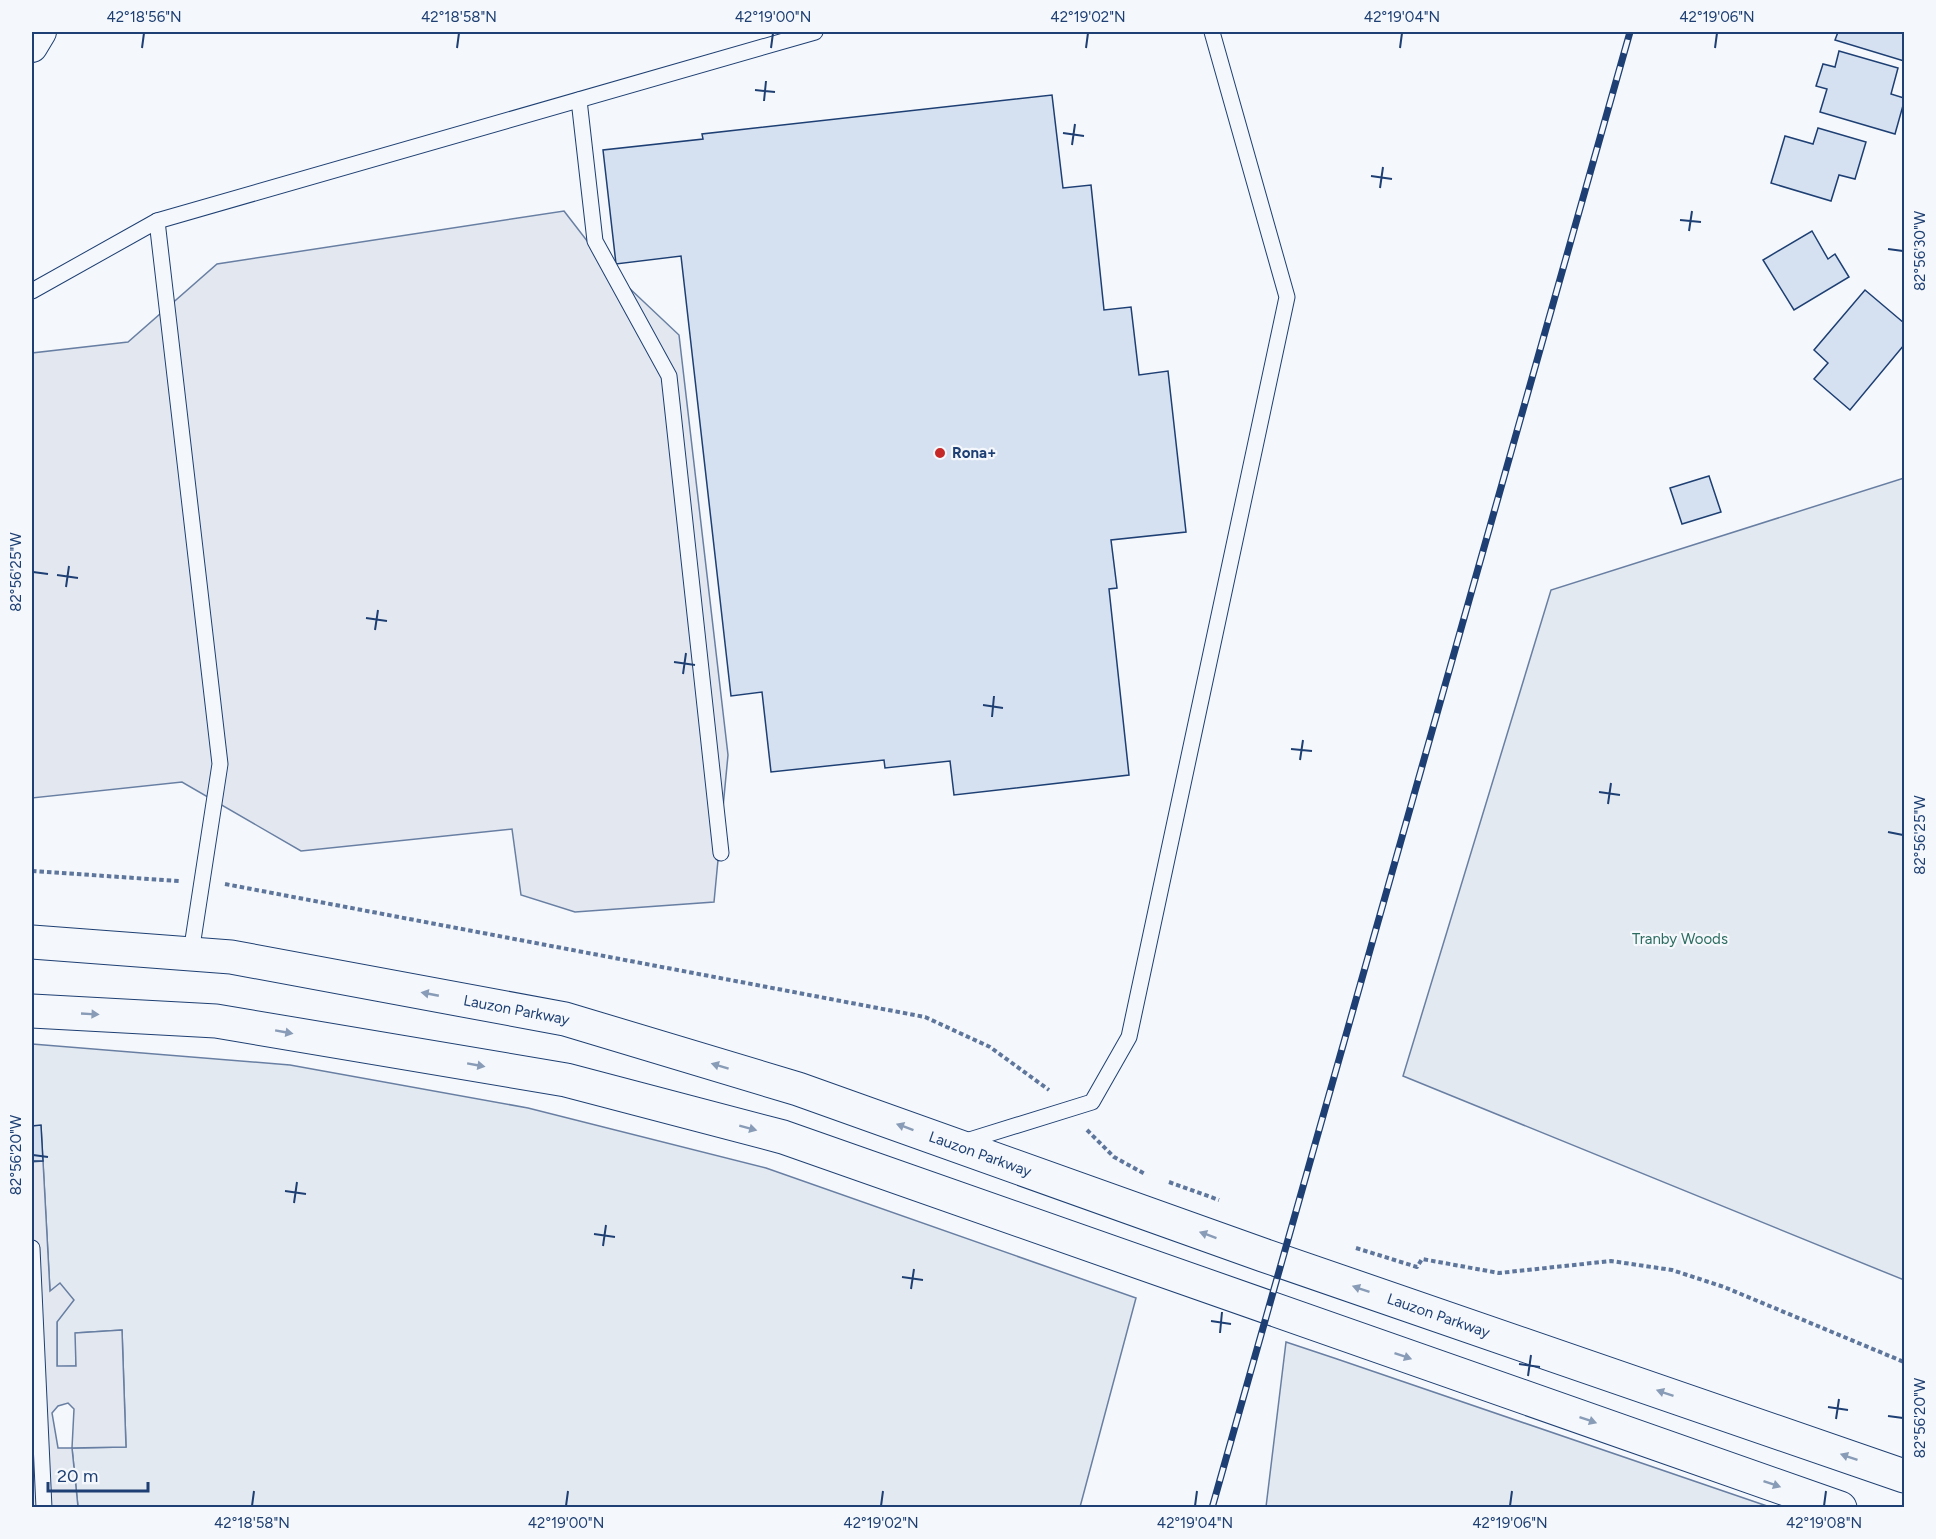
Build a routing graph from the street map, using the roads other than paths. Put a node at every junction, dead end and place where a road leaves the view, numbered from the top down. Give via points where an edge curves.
1 (41, 32) edge
2 (815, 32) edge
3 (1212, 32) edge
4 (32, 47) edge
5 (579, 100) junction
6 (157, 221) junction
7 (32, 291) edge
8 (722, 853) dead end
9 (32, 942) edge
10 (191, 954) junction
11 (32, 1011) edge
12 (954, 1145) junction
13 (32, 1248) edge
14 (1905, 1476) edge
15 (44, 1508) edge
16 (1840, 1508) edge

1 - 4 street
2 - 5 lane
3 - 12 lane via 1287,297 1129,1037 1092,1102
5 - 6 lane
5 - 8 lane via 595,241 669,376
6 - 7 lane
6 - 10 lane via 220,764
9 - 10 main road, Lauzon Parkway
12 -> 10 main road, Lauzon Parkway via 798,1089 565,1019 231,957
11 -> 16 main road via 227,1023 566,1080 783,1137
14 -> 12 main road, Lauzon Parkway
13 - 15 lane

